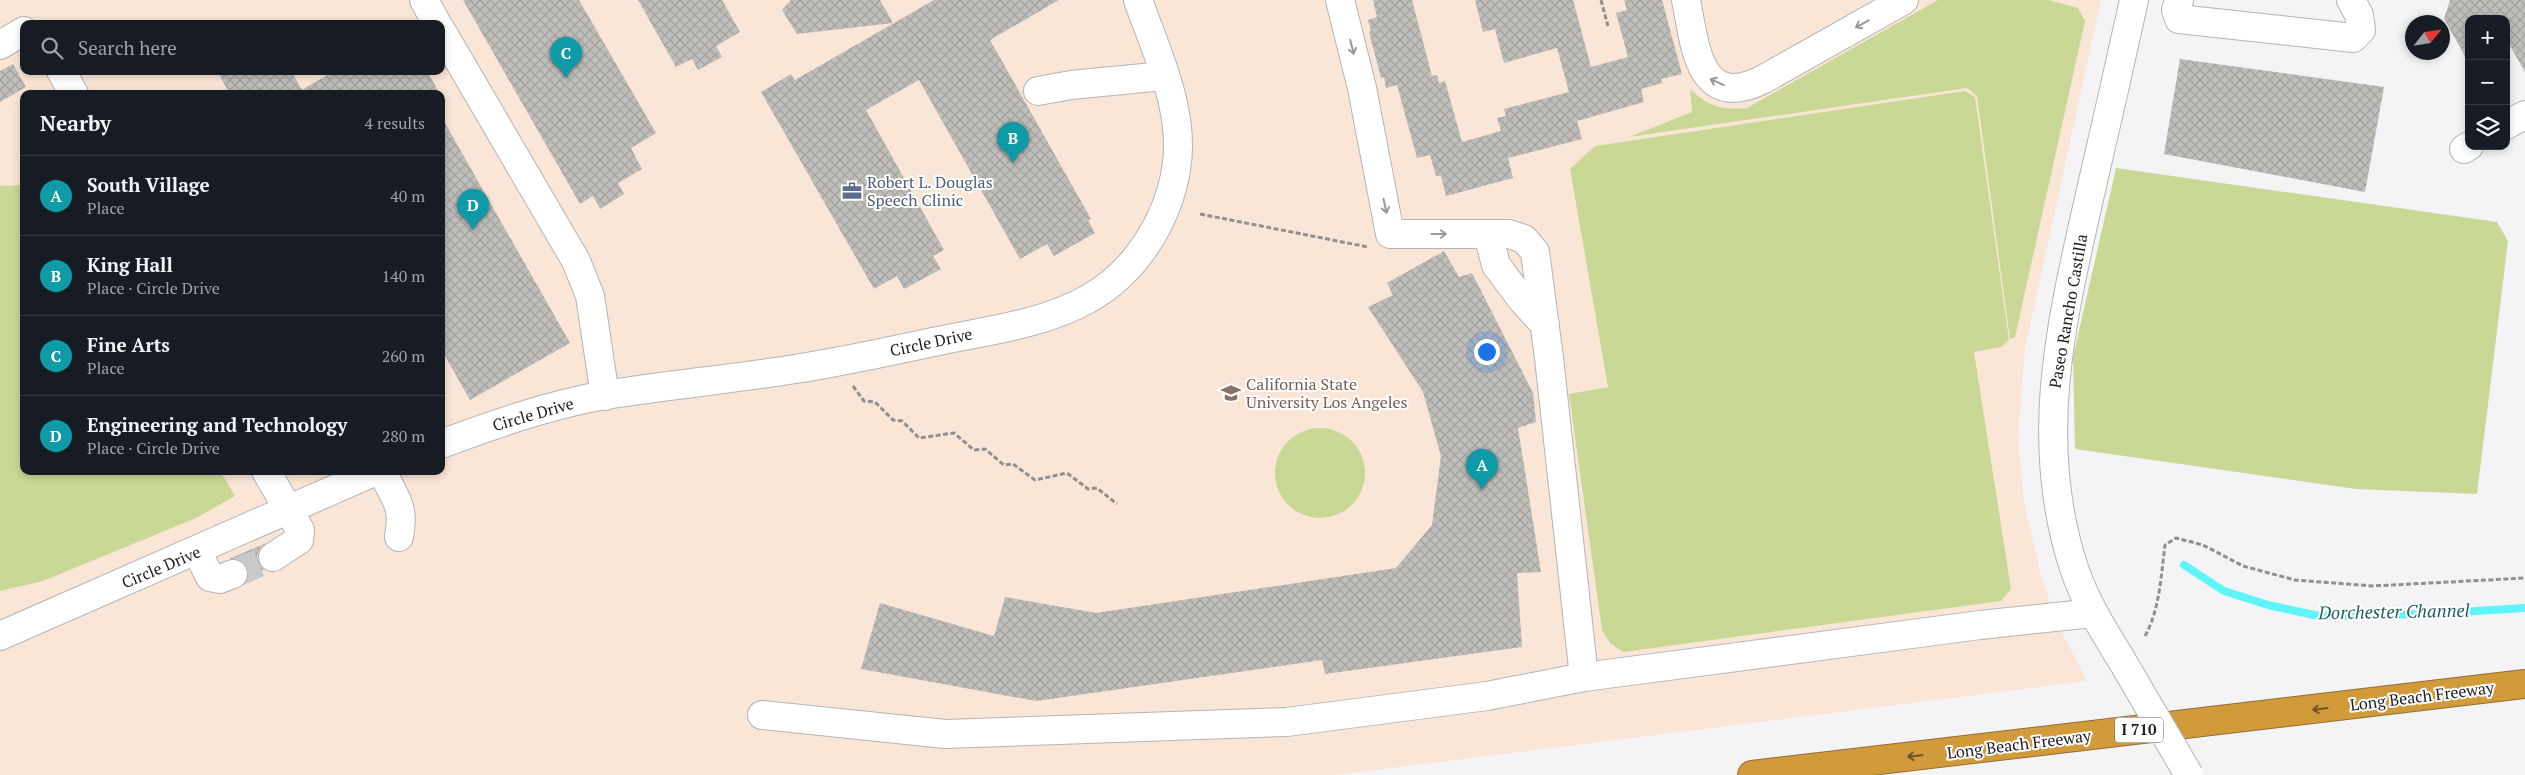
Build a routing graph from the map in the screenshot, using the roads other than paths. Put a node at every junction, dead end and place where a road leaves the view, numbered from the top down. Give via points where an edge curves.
1 (424, 0) edge
2 (1138, 0) edge
3 (1340, 0) edge
4 (1686, 0) edge
5 (1904, 0) edge
6 (2134, 0) edge
7 (2179, 0) edge
8 (2351, 0) edge
9 (435, 20) edge
10 (20, 33) edge
11 (445, 37) edge
12 (0, 45) edge
13 (63, 75) edge
14 (1164, 76) junction
15 (72, 90) edge
16 (1038, 91) dead end
17 (2525, 115) edge
18 (2510, 123) edge
19 (1488, 234) junction
20 (1545, 325) junction
21 (605, 396) junction
22 (445, 443) edge
23 (268, 475) edge
24 (367, 475) edge
25 (384, 475) edge
26 (288, 511) junction
27 (399, 537) dead end
28 (198, 551) junction
29 (273, 557) tunnel mouth
30 (234, 574) tunnel mouth
31 (2093, 613) junction
32 (0, 636) edge
33 (1584, 678) junction
34 (2525, 684) edge
35 (762, 715) dead end
36 (1752, 775) edge
37 (2188, 775) edge

1 - 9 street
2 - 14 street, Circle Drive
3 -> 19 street via 1362,88 1390,234
5 -> 4 street via 1762,80 1732,88 1710,80 1699,63
6 - 31 street, Paseo Rancho Castilla via 2070,280 2054,384 2052,452 2060,513 2074,568
7 - 8 street via 2176,10 2180,19 2353,38 2361,30 2359,15
10 - 12 street
11 - 21 street via 576,261 590,296
13 - 15 street
14 - 16 street
14 - 21 street, Circle Drive via 1178,132 1176,170 1168,198 1154,232 1135,260 1115,280 1089,298 1059,312 1026,321 843,362
17 - 18 street
19 - 20 street via 1496,265
19 - 20 street via 1509,234 1524,240 1535,252
20 - 33 street
21 - 22 street, Circle Drive via 501,422
23 - 26 street
24 - 26 street, Circle Drive
25 - 27 street via 400,505
26 - 28 street, Circle Drive
26 - 29 street via 300,530 299,540
28 - 30 street via 210,577 220,579
28 - 32 street, Circle Drive
31 - 33 street
31 - 37 street, Paseo Rancho Castilla, bridge
33 - 35 street via 1487,696 1306,720 1198,726 945,734
34 -> 36 highway, Long Beach Freeway / I 710

